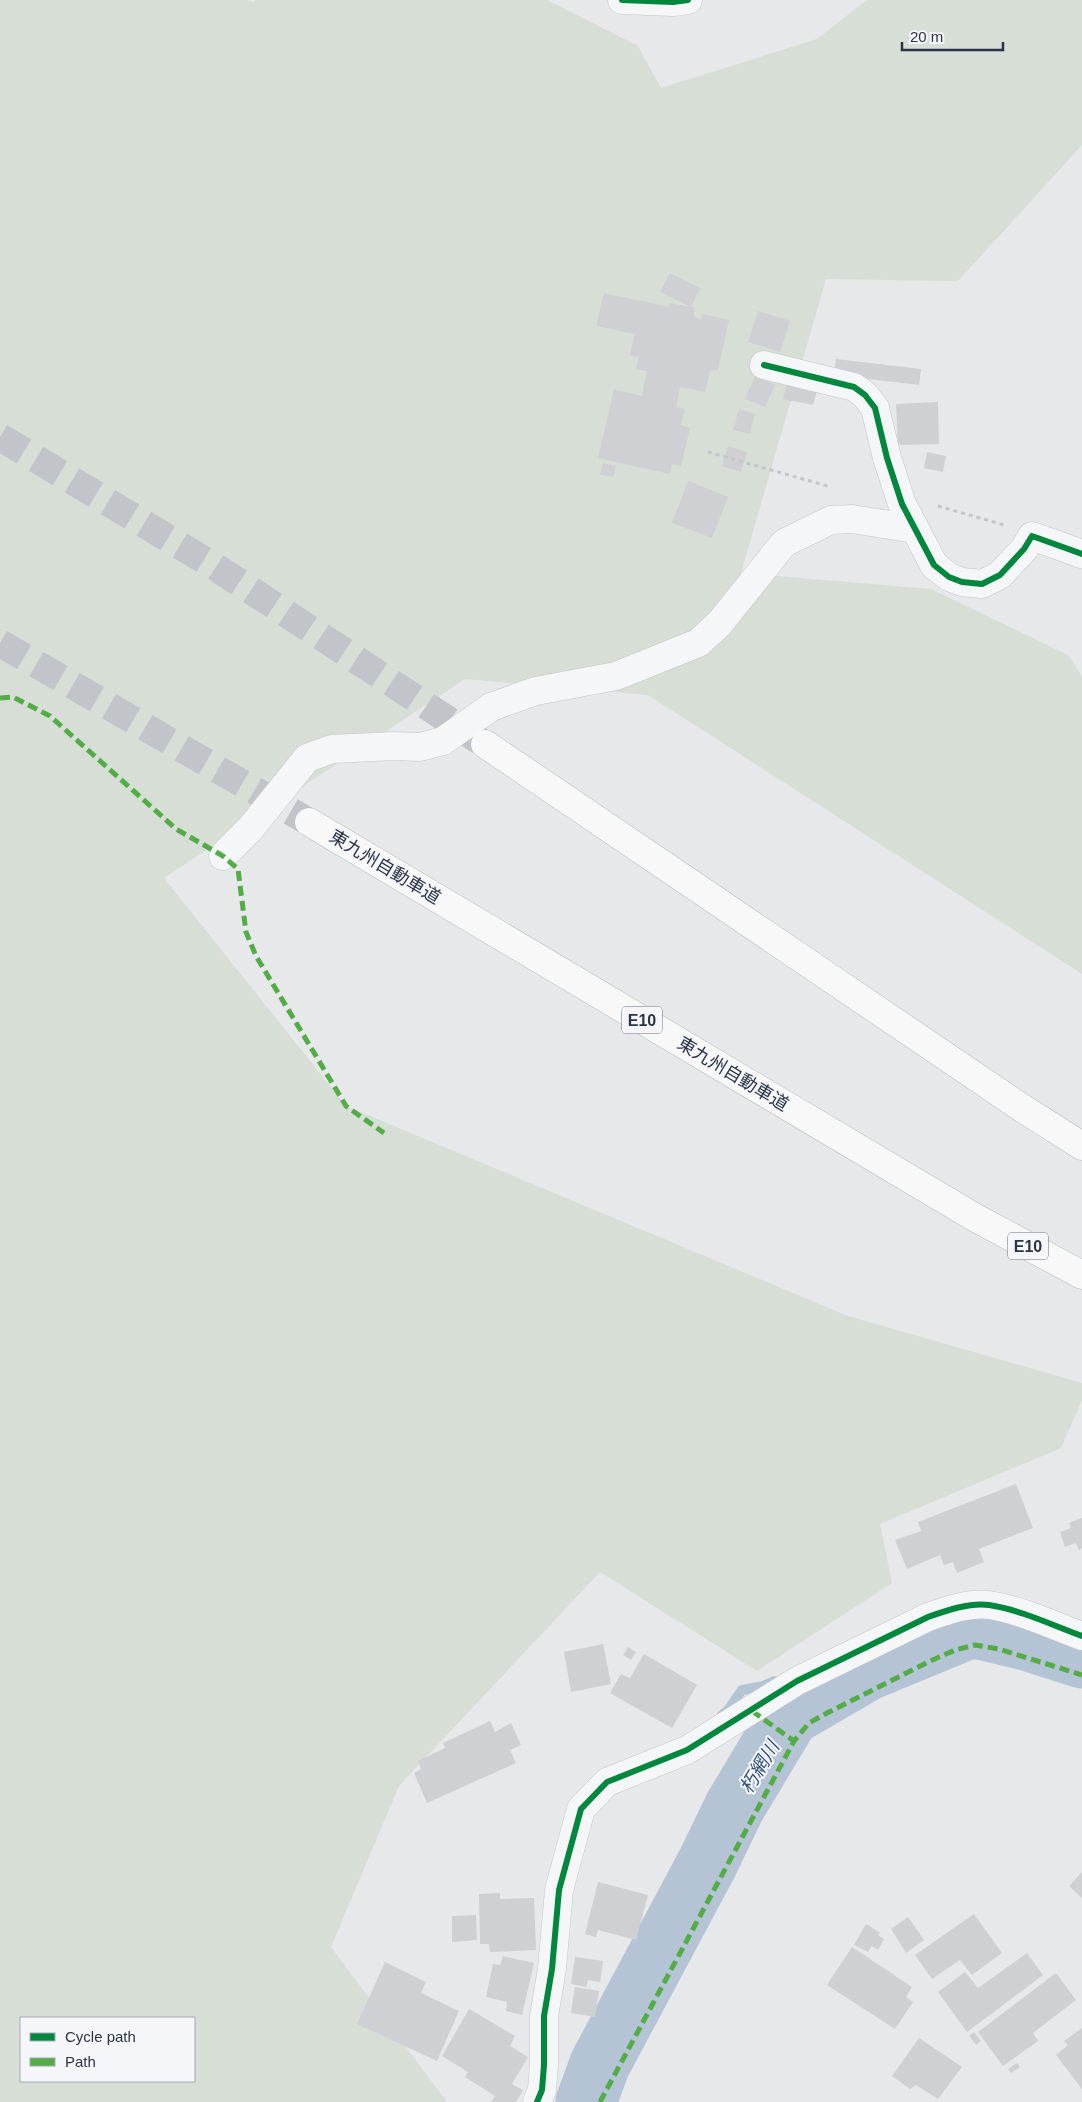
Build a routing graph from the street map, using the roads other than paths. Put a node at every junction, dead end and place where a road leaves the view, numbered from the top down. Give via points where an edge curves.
1 (624, 0) edge
2 (688, 0) edge
3 (764, 365) dead end
4 (916, 529) junction
5 (1082, 554) edge
6 (485, 744) tunnel mouth
7 (309, 822) tunnel mouth
8 (223, 856) dead end
9 (1082, 1146) edge
10 (1082, 1276) edge
11 (1082, 1636) edge
12 (537, 2102) edge

1 - 2 street
3 - 4 street via 854,387 865,395 874,408 902,504
4 - 5 street via 934,565 962,582 982,584 1000,575 1032,536
4 - 8 street via 852,519 831,520 784,543 719,624 698,643 616,676 536,692 491,707 444,741 420,747 332,750 307,758 250,829
6 - 9 highway
7 - 10 highway, 東九州自動車道 / E10 via 974,1217
11 - 12 street via 987,1605 950,1609 796,1681 686,1750 607,1782 581,1809 559,1890 544,2016 542,2090

